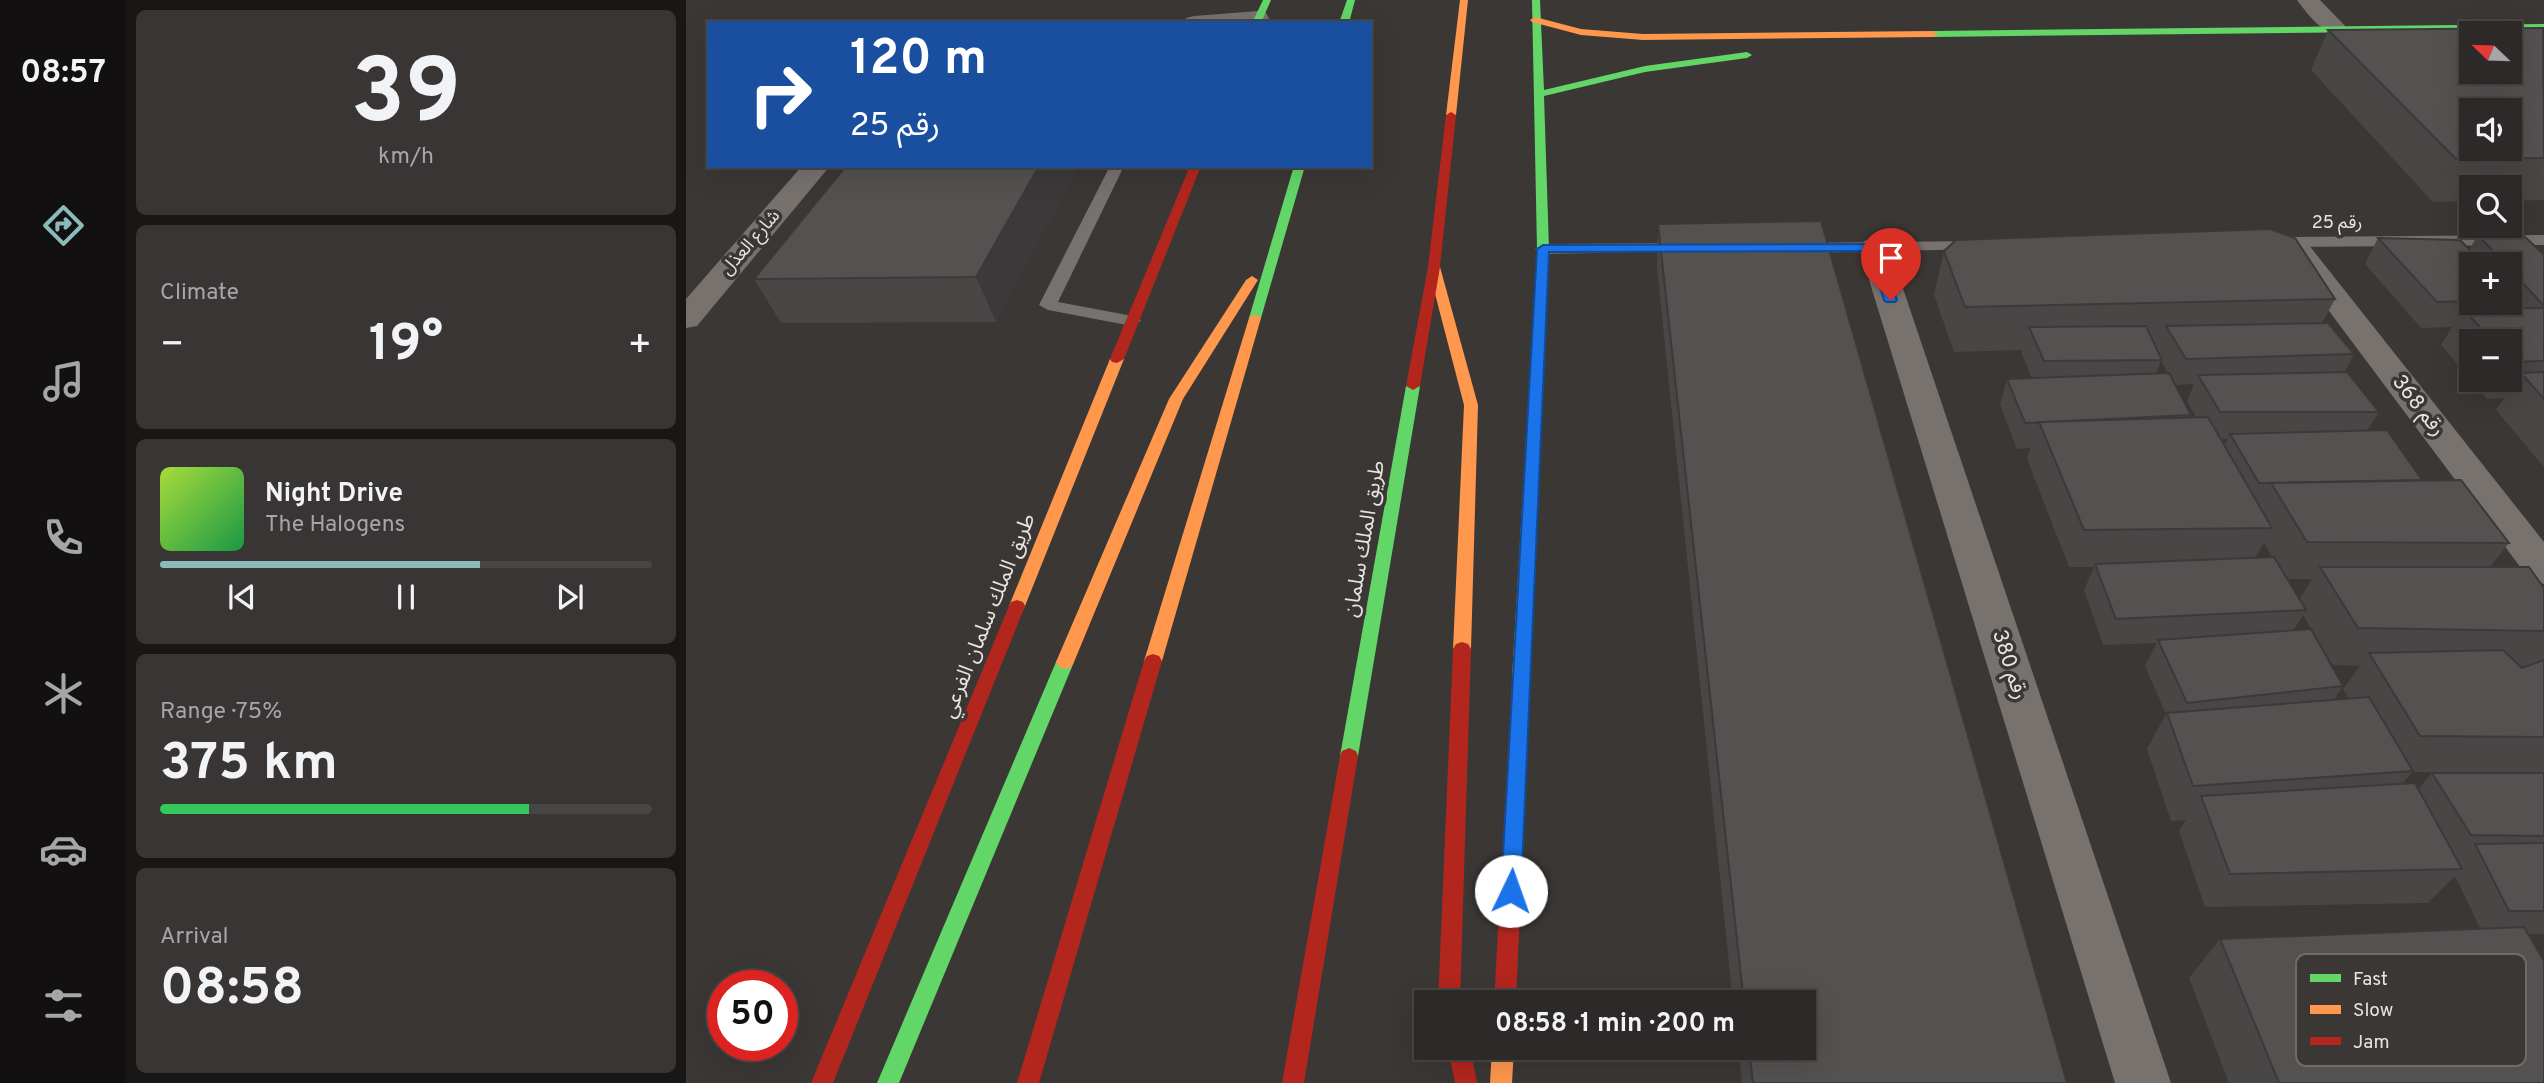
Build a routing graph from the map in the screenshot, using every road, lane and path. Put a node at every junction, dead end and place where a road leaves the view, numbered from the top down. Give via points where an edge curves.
1 (1351, 0) edge
2 (1464, 0) edge
3 (1536, 0) edge
4 (2308, 0) edge
5 (1261, 14) edge
6 (1535, 20) junction
7 (1209, 21) edge
8 (1345, 21) edge
9 (2544, 27) edge
10 (2338, 30) junction
11 (1673, 36) junction
12 (1792, 36) junction
13 (1645, 69) junction
14 (1539, 94) junction
15 (815, 168) edge
16 (1115, 168) edge
17 (1195, 168) edge
18 (1299, 168) edge
19 (2544, 240) edge
20 (2292, 242) junction
21 (1276, 243) junction
22 (2250, 243) edge
23 (1986, 246) edge
24 (1874, 247) junction
25 (1695, 248) edge
26 (1777, 248) edge
27 (1543, 249) junction
28 (1434, 267) junction
29 (686, 319) edge
30 (1132, 321) junction
31 (2544, 570) edge
32 (1449, 990) edge
33 (1506, 990) edge
34 (1461, 1060) edge
35 (1502, 1060) edge
36 (822, 1083) edge
37 (888, 1083) edge
38 (1028, 1083) edge
39 (1293, 1083) edge
40 (1466, 1083) edge
41 (1501, 1083) edge
42 (2143, 1083) edge

1 - 8 main road
2 - 28 main road, طريق الملك سلمان
3 - 6 main road
4 - 10 street
5 - 7 street
6 - 11 main road via 1581,32
6 - 14 main road
9 - 10 main road
10 - 12 main road
11 - 12 main road
11 - 13 main road via 1717,42 1718,52
12 - 13 main road via 1745,40 1753,55
13 - 14 main road
14 - 27 main road
15 - 29 street, شارع العذل
16 - 30 lane via 1048,305
17 - 30 main road, طريق الملك سلمان الفرعي
18 - 21 main road
19 - 20 lane, رقم 25
20 - 22 lane, رقم 25
20 - 31 street, رقم 368
21 - 37 main road via 1176,399
21 - 38 main road
23 - 24 lane
24 - 26 lane
24 - 42 street, رقم 380
25 - 27 lane
27 - 33 main road
28 - 32 main road via 1471,405
28 - 39 main road, طريق الملك سلمان
30 - 36 main road, طريق الملك سلمان الفرعي
34 - 40 main road
35 - 41 main road

